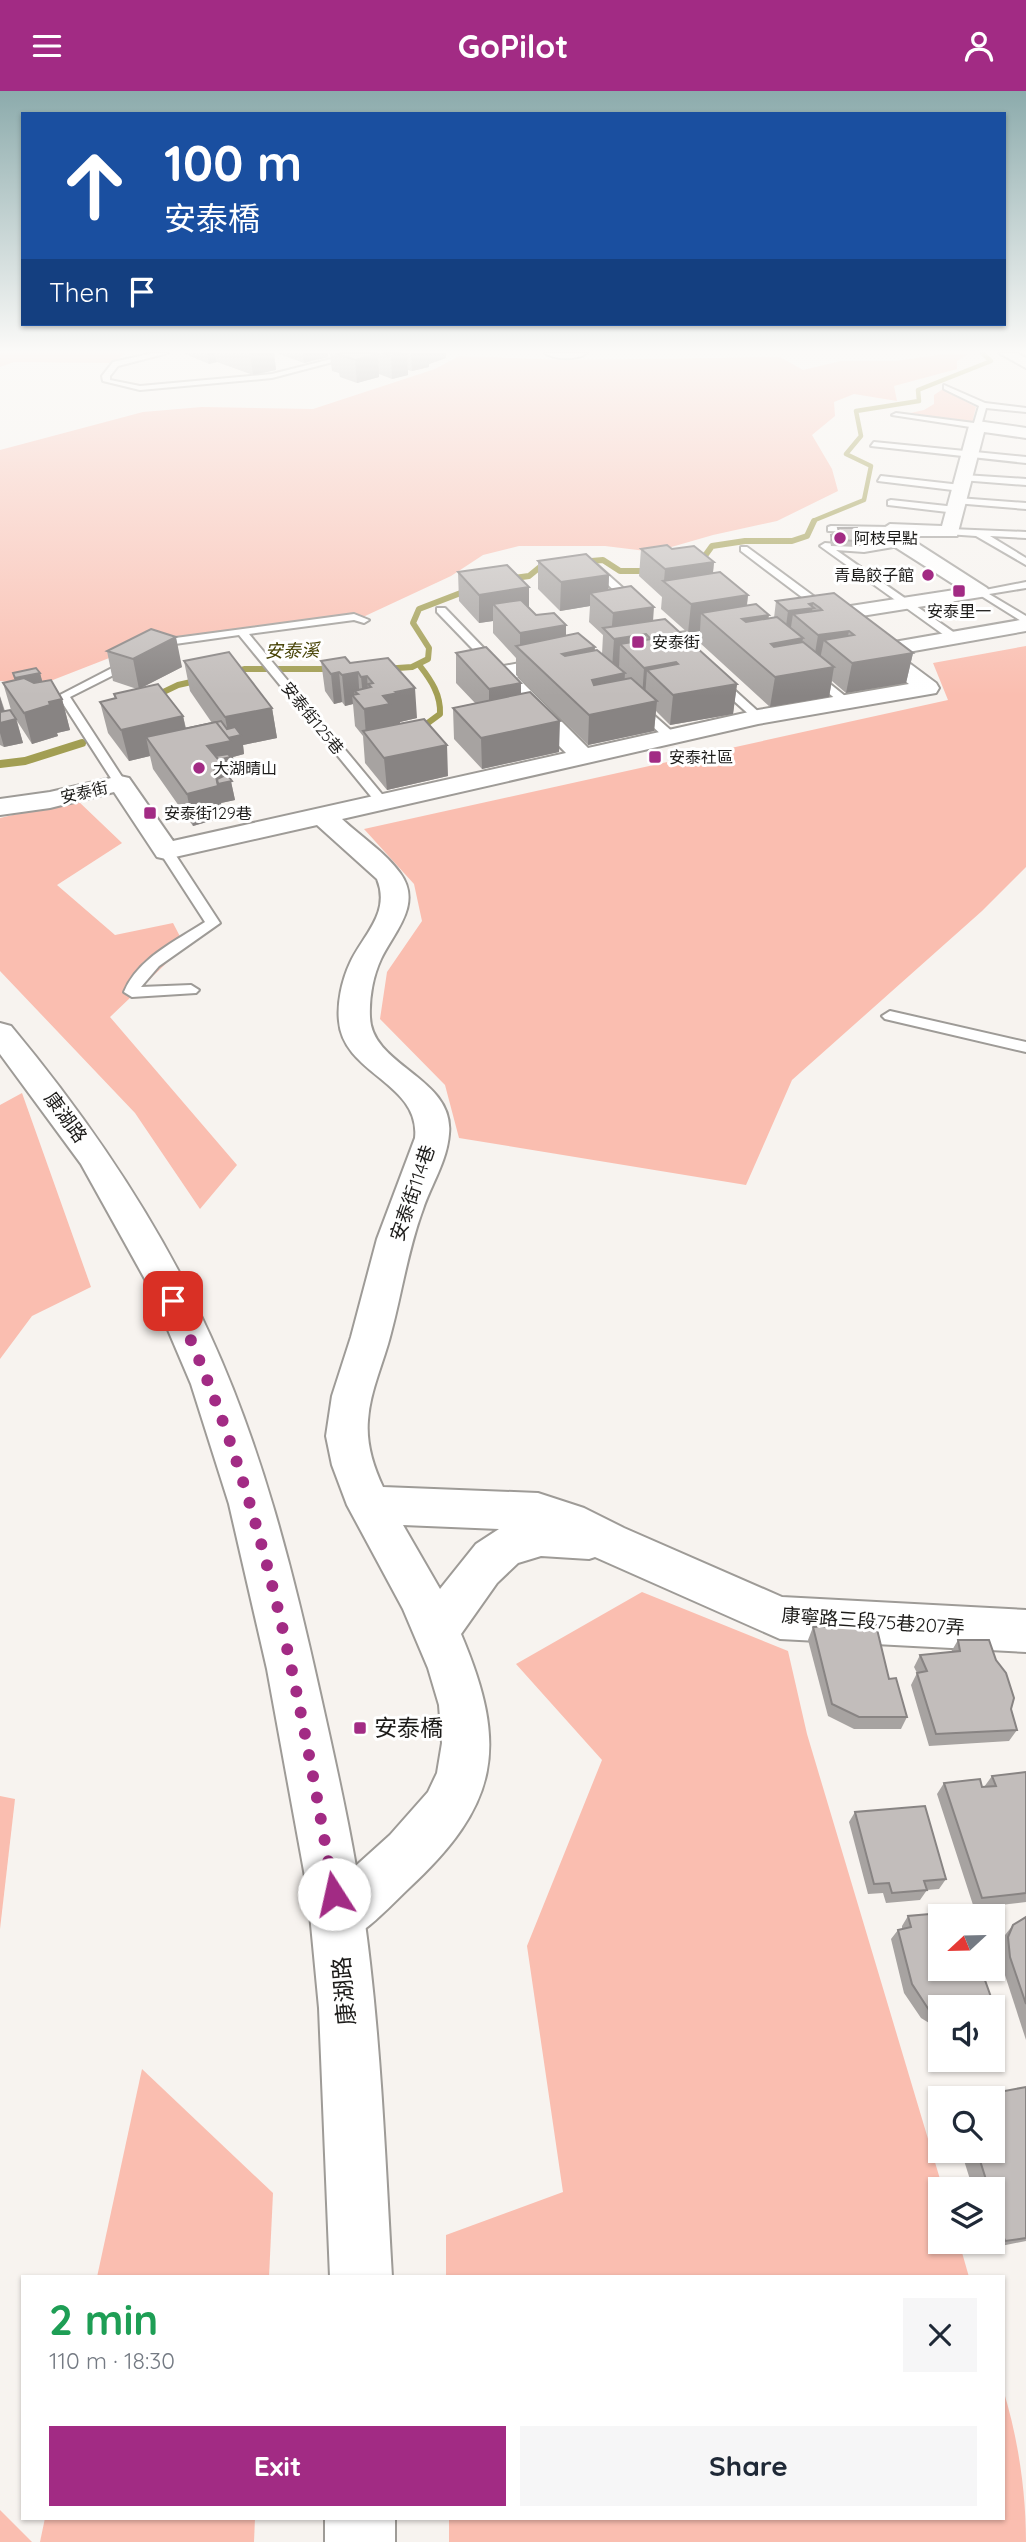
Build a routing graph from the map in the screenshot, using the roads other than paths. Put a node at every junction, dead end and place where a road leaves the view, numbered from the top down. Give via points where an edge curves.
1 (967, 467) edge
2 (881, 479) dead end
3 (1026, 482) edge
4 (960, 494) junction
5 (891, 503) dead end
6 (1026, 506) edge
7 (831, 529) dead end
8 (950, 533) junction
9 (978, 533) junction
10 (1026, 535) edge
11 (896, 537) junction
12 (744, 549) dead end
13 (1026, 562) edge
14 (594, 567) edge
15 (1026, 585) edge
16 (980, 592) junction
17 (906, 603) junction
18 (441, 610) dead end
19 (644, 613) dead end
20 (364, 619) dead end
21 (837, 619) junction
22 (1026, 623) edge
23 (243, 633) junction
24 (955, 638) junction
25 (611, 651) edge
26 (584, 658) edge
27 (796, 661) edge
28 (702, 666) edge
29 (501, 673) junction
30 (623, 693) edge
31 (846, 702) junction
32 (758, 717) junction
33 (671, 737) junction
34 (583, 757) junction
35 (120, 783) junction
36 (382, 802) junction
37 (0, 807) edge
38 (323, 816) junction
39 (166, 851) junction
40 (191, 990) dead end
41 (890, 1016) dead end
42 (0, 1033) edge
43 (1026, 1047) edge
44 (369, 1505) junction
45 (608, 1542) junction
46 (438, 1629) junction
47 (1026, 1631) edge
48 (338, 1918) junction
49 (361, 2275) edge
50 (360, 2520) edge
51 (360, 2542) edge

1 - 4 street
2 - 4 lane
3 - 4 lane
4 - 5 lane
4 - 6 lane
4 - 8 street
7 - 11 lane
8 - 9 lane
8 - 11 street
9 - 10 lane
9 - 13 lane
11 - 16 street
11 - 17 lane via 864,549 825,546
12 - 21 lane
14 - 19 lane
15 - 16 lane
16 - 17 street
16 - 22 lane
17 - 21 street
17 - 24 lane
18 - 29 lane
20 - 23 lane
21 - 25 street
22 - 24 street
23 - 35 lane via 172,641 64,697
23 - 36 lane, 安泰街125巷
24 - 31 street via 875,647 929,688
26 - 29 street
27 - 31 lane
28 - 32 lane
29 - 34 street
30 - 33 lane
31 - 32 street
32 - 33 street
33 - 34 street
34 - 36 street
35 - 37 street, 安泰街
35 - 39 street, 安泰街
36 - 38 street
38 - 39 street
38 - 44 street, 安泰街114巷 via 394,885 396,907 362,969 353,1021 356,1033 372,1053 417,1092 432,1117 433,1133 404,1212 352,1392 349,1454
39 - 40 lane via 213,923 148,967 132,992
41 - 43 lane
42 - 48 street, 康湖路 via 76,1130 125,1205 211,1384 251,1502 280,1613
44 - 45 street, 康寧路三段75巷207弄 via 538,1512 569,1521
44 - 46 street, 安泰街114巷
45 - 46 street via 549,1538 513,1543 477,1575
45 - 47 street, 康寧路三段75巷207弄 via 780,1618
46 - 48 street, 安泰街114巷 via 459,1691 467,1739 463,1775 448,1808 425,1836
48 - 49 street, 康湖路
50 - 51 street

